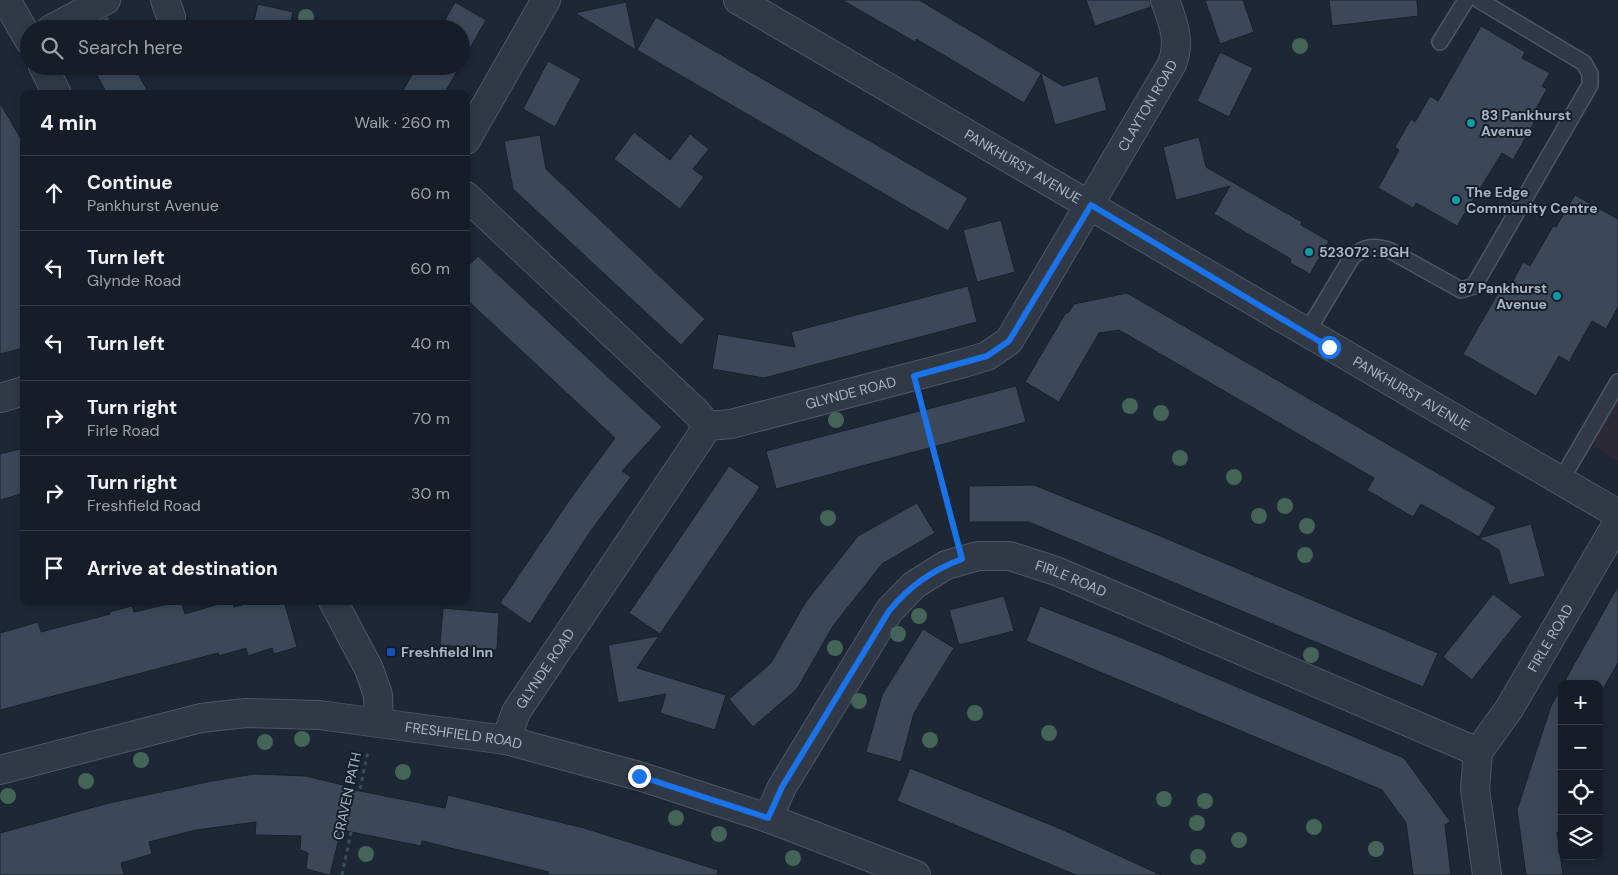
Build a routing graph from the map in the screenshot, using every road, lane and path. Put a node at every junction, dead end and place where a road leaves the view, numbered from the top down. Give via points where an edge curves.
1 (6, 0) edge
2 (106, 0) edge
3 (546, 0) edge
4 (738, 0) edge
5 (1165, 0) edge
6 (1466, 0) edge
7 (1479, 0) edge
8 (68, 20) edge
9 (20, 24) edge
10 (1440, 42) dead end
11 (48, 75) edge
12 (56, 90) edge
13 (470, 133) edge
14 (470, 200) edge
15 (1091, 205) junction
16 (1306, 332) junction
17 (914, 376) junction
18 (1618, 382) edge
19 (20, 392) edge
20 (0, 398) edge
21 (708, 426) junction
22 (1560, 482) junction
23 (1618, 514) edge
24 (1618, 522) edge
25 (962, 559) junction
26 (335, 605) edge
27 (375, 721) junction
28 (506, 740) junction
29 (1478, 752) junction
30 (0, 770) edge
31 (768, 818) junction
32 (342, 875) edge
33 (916, 875) edge
34 (1487, 875) edge

1 - 9 street
2 - 8 street
3 - 13 street
4 - 15 street, PANKHURST AVENUE
5 - 15 street, CLAYTON ROAD via 1176,35 1176,56
6 - 10 lane
7 - 16 lane via 1584,63 1590,74 1590,85 1474,286 1461,290 1391,251 1369,247 1352,257
11 - 12 street
14 - 21 street
15 - 16 street, PANKHURST AVENUE
15 - 17 street, GLYNDE ROAD via 1009,341 987,356
16 - 22 street, PANKHURST AVENUE
17 - 21 street, GLYNDE ROAD via 730,424
17 - 25 path
18 - 22 lane
19 - 20 street
21 - 28 street, GLYNDE ROAD via 516,712
22 - 23 street, PANKHURST AVENUE
24 - 29 street, FIRLE ROAD via 1509,708
25 - 29 street, FIRLE ROAD via 1010,556 1056,571
25 - 31 street, FIRLE ROAD via 929,574 889,611 782,787
26 - 27 street via 369,670 378,695
27 - 28 street, FRESHFIELD ROAD
27 - 30 street, FRESHFIELD ROAD via 319,715 246,713 201,718
27 - 32 path, CRAVEN PATH
28 - 31 street, FRESHFIELD ROAD via 639,776
29 - 34 street via 1475,789
31 - 33 street, FRESHFIELD ROAD

